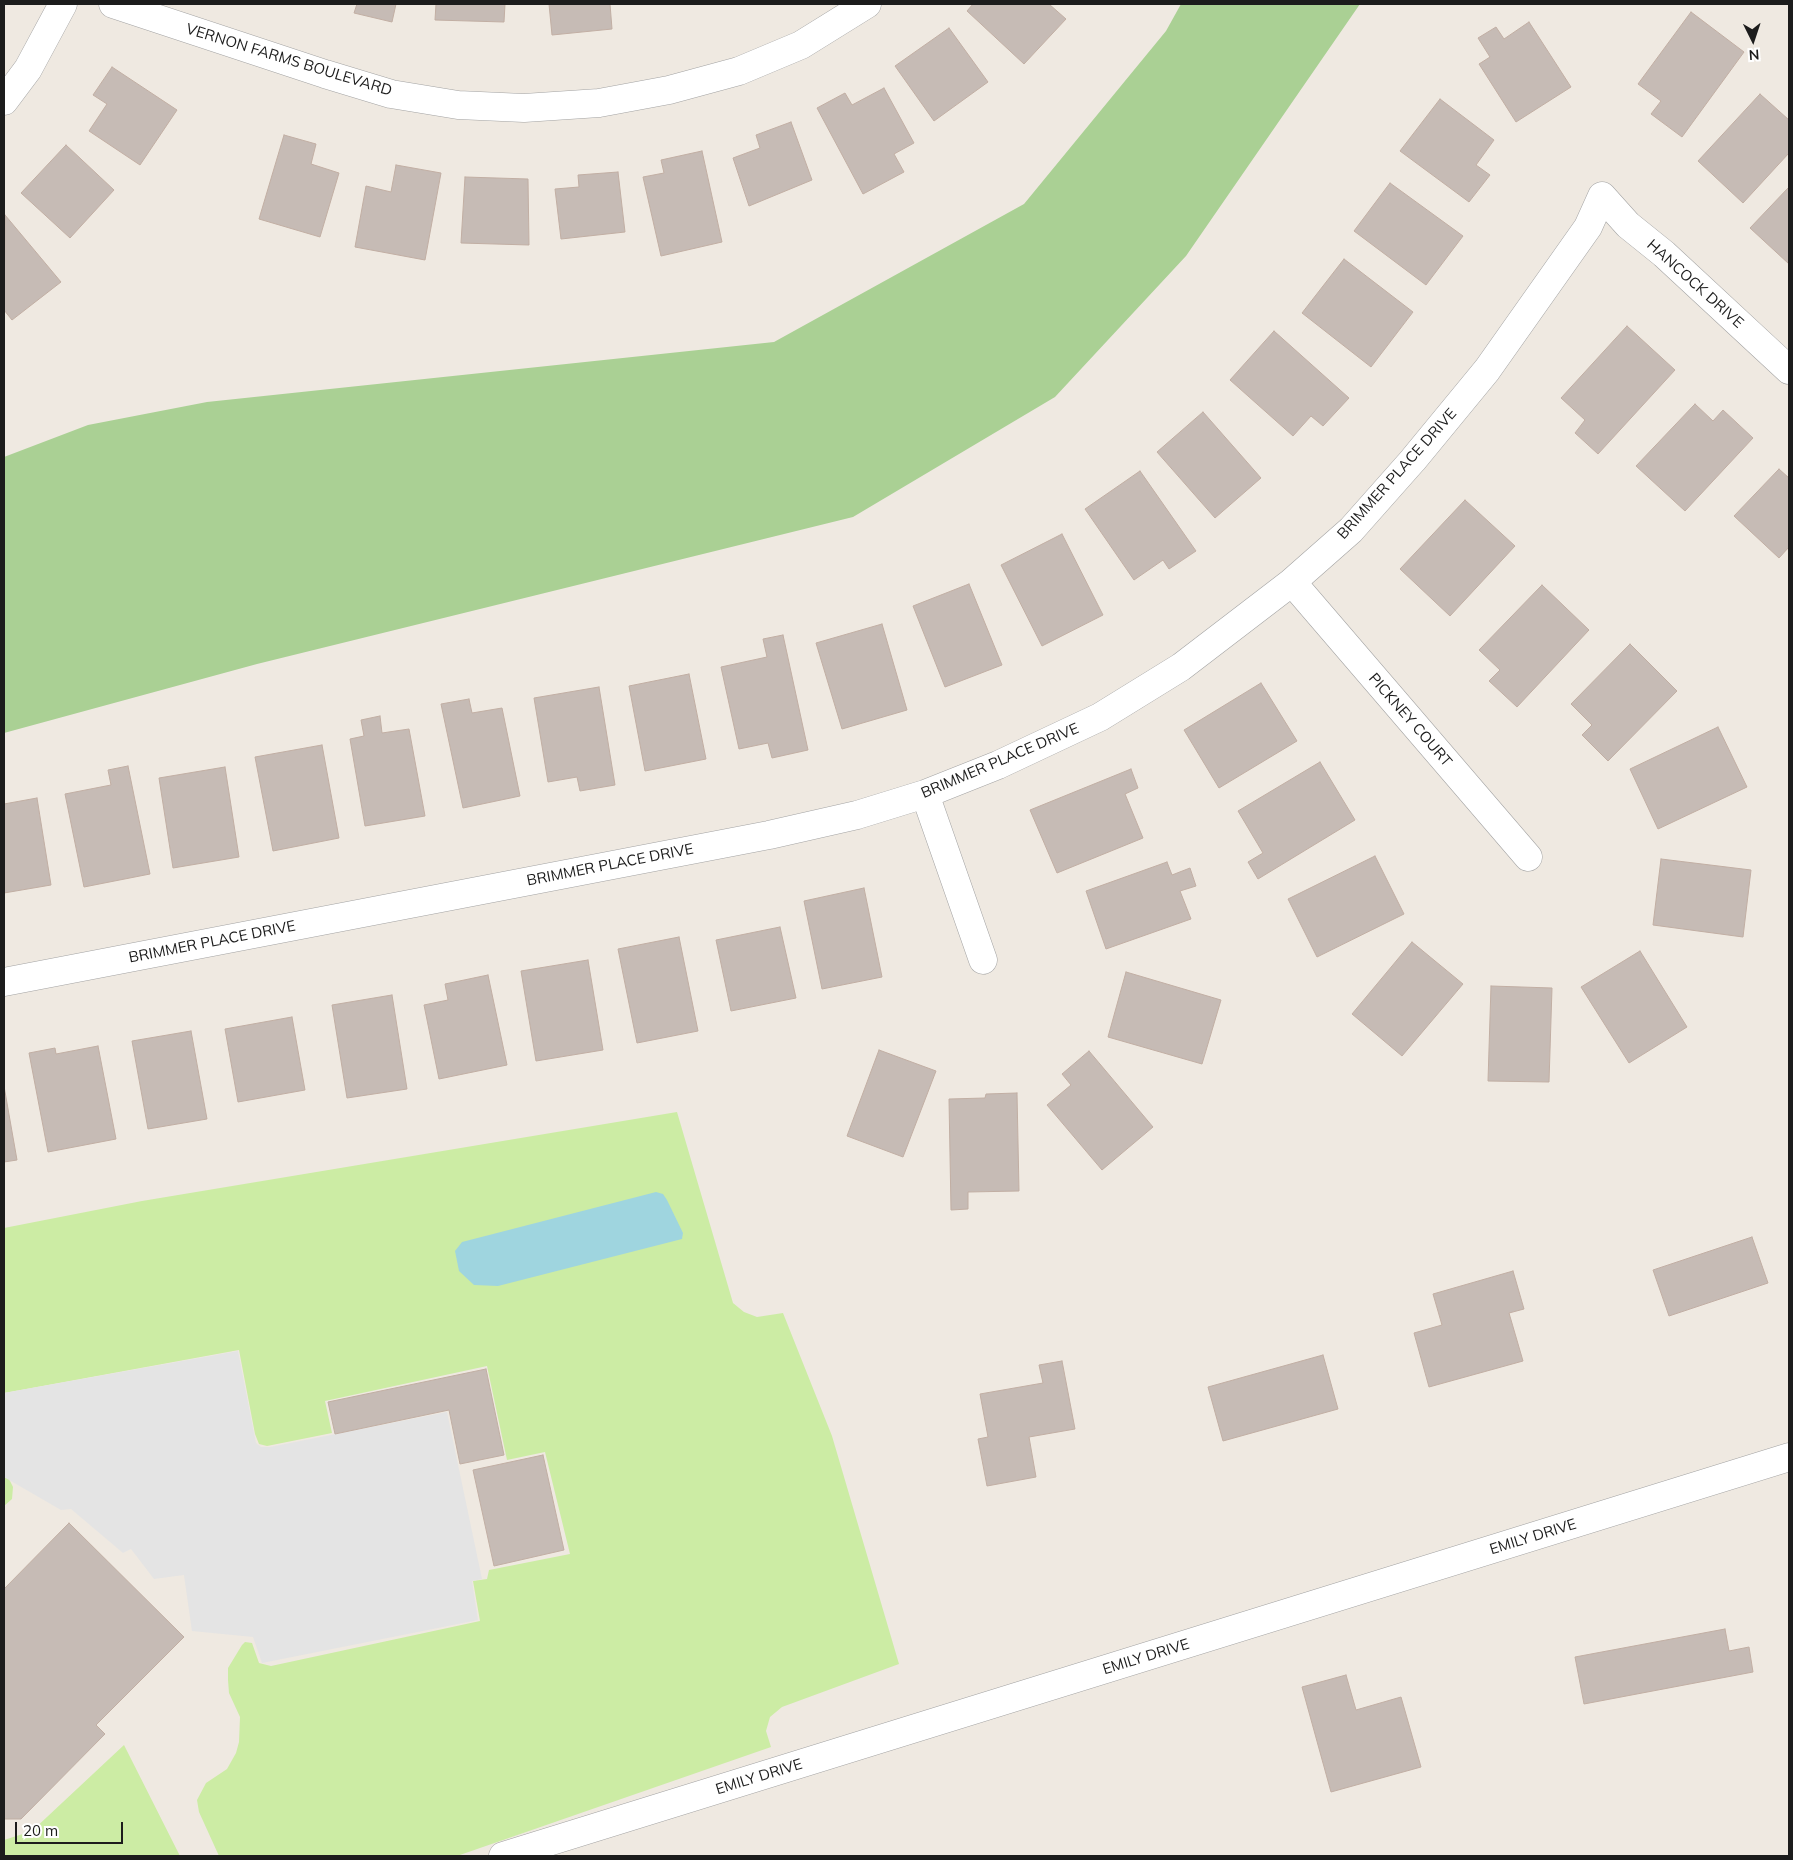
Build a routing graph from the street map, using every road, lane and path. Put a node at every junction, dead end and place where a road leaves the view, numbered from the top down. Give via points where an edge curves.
1 (63, 4) edge
2 (113, 4) edge
3 (866, 4) edge
4 (4, 101) edge
5 (1602, 196) joint
6 (1789, 370) edge
7 (1292, 582) junction
8 (925, 794) junction
9 (1528, 858) dead end
10 (983, 960) dead end
11 (4, 982) edge
12 (1789, 1457) edge
13 (503, 1856) edge

1 - 4 street via 28,69
2 - 3 street, VERNON FARMS BOULEVARD via 391,94 458,105 524,108 599,103 668,90 739,71 801,45
5 - 6 street, HANCOCK DRIVE via 1628,225 1664,254
5 - 7 street, BRIMMER PLACE DRIVE via 1588,227 1487,370 1351,530
7 - 8 street, BRIMMER PLACE DRIVE via 1181,667 1100,717 998,765
7 - 9 street, PICKNEY COURT
8 - 10 street
8 - 11 street, BRIMMER PLACE DRIVE via 857,815 769,834
12 - 13 street, EMILY DRIVE

